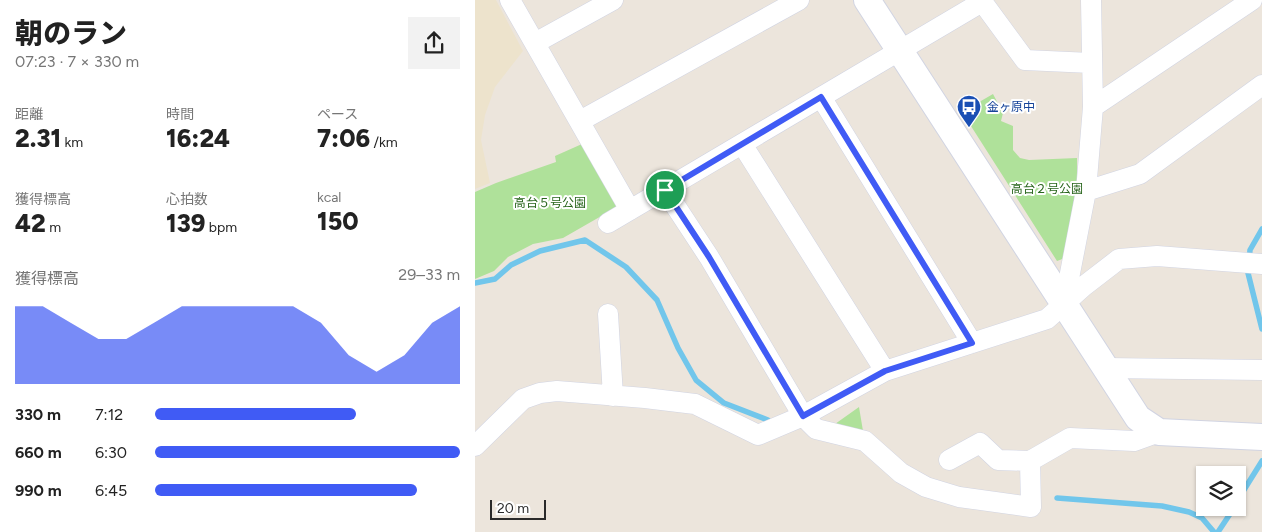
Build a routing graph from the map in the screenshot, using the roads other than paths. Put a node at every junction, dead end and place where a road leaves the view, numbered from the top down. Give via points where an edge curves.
1 (510, 0) edge
2 (613, 0) edge
3 (799, 0) edge
4 (867, 0) edge
5 (1091, 0) edge
6 (1252, 0) edge
7 (981, 1) edge
8 (535, 43) junction
9 (900, 50) junction
10 (1091, 63) junction
11 (1262, 85) edge
12 (821, 97) junction
13 (1093, 107) junction
14 (580, 121) junction
15 (742, 144) junction
16 (665, 190) junction
17 (1086, 191) junction
18 (630, 210) junction
19 (608, 223) dead end
20 (1262, 264) edge
21 (1064, 304) junction
22 (608, 314) dead end
23 (972, 343) junction
24 (1105, 368) junction
25 (1262, 370) edge
26 (885, 371) junction
27 (613, 396) junction
28 (803, 416) junction
29 (1159, 432) junction
30 (1262, 437) edge
31 (475, 446) edge
32 (949, 460) dead end
33 (1030, 461) junction

1 - 8 street
2 - 8 street
3 - 14 street
4 - 9 street
5 - 10 street
6 - 13 street
7 - 9 street
7 - 10 street via 1025,60
8 - 14 street
9 - 12 street
9 - 21 street
10 - 13 street
11 - 17 street via 1140,174
12 - 15 street
12 - 23 street
13 - 17 street
14 - 18 street
15 - 16 street
15 - 26 street
16 - 18 street
16 - 28 street via 709,257
17 - 21 street
18 - 19 street
20 - 21 street via 1157,256 1119,259
21 - 23 street via 1047,319
21 - 24 street
22 - 27 street
23 - 26 street
24 - 25 street
24 - 29 street via 1138,418
26 - 28 street
27 - 28 street via 695,404 758,435
27 - 31 street via 557,392 523,399
28 - 33 street via 816,429 865,441 901,473 926,487 959,497 1031,507
29 - 30 street
29 - 33 street via 1134,440 1070,438
32 - 33 street via 980,443 998,460

